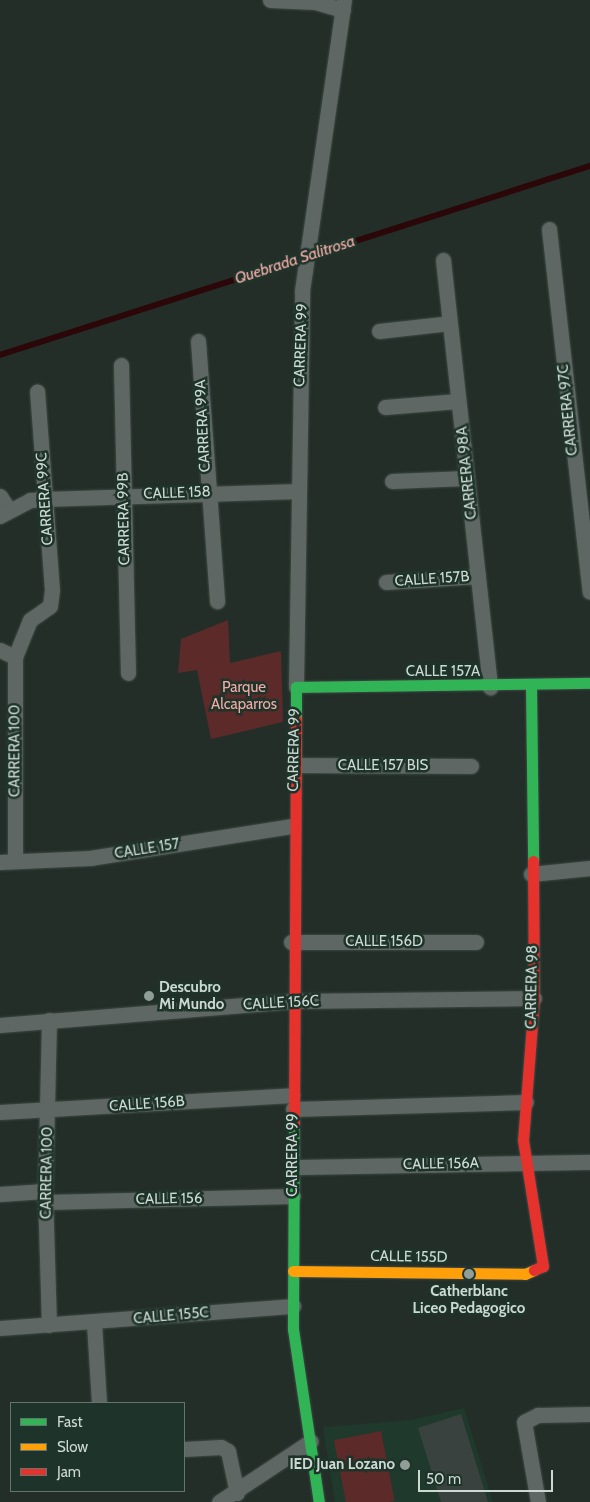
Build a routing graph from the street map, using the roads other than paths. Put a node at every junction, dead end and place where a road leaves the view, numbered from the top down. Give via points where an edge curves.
1 (270, 0) edge
2 (343, 5) edge
3 (549, 228) dead end
4 (443, 260) dead end
5 (450, 323) junction
6 (379, 331) dead end
7 (198, 341) dead end
8 (121, 365) dead end
9 (37, 392) dead end
10 (458, 401) junction
11 (385, 406) dead end
12 (467, 478) junction
13 (392, 481) dead end
14 (299, 491) junction
15 (207, 492) junction
16 (0, 496) edge
17 (124, 496) junction
18 (45, 499) junction
19 (4, 513) edge
20 (478, 576) junction
21 (386, 582) dead end
22 (590, 592) edge
23 (218, 600) dead end
24 (0, 650) edge
25 (15, 657) junction
26 (128, 673) dead end
27 (590, 683) edge
28 (530, 685) junction
29 (296, 687) junction
30 (490, 687) junction
31 (295, 765) junction
32 (470, 766) dead end
33 (292, 826) junction
34 (8, 862) edge
35 (590, 868) edge
36 (532, 874) junction
37 (291, 942) junction
38 (476, 942) dead end
39 (534, 998) junction
40 (293, 1001) junction
41 (49, 1020) junction
42 (0, 1025) edge
43 (293, 1102) junction
44 (526, 1102) junction
45 (47, 1110) junction
46 (0, 1112) edge
47 (590, 1162) edge
48 (525, 1163) junction
49 (293, 1167) junction
50 (0, 1194) edge
51 (293, 1196) junction
52 (45, 1197) junction
53 (293, 1271) junction
54 (525, 1274) joint
55 (293, 1306) junction
56 (94, 1323) junction
57 (49, 1326) junction
58 (0, 1328) edge
59 (99, 1402) edge
60 (590, 1414) edge
61 (310, 1441) junction
62 (185, 1449) edge
63 (237, 1493) junction
64 (219, 1502) edge
65 (319, 1502) edge
66 (538, 1502) edge

1 - 2 street
2 - 14 street, CARRERA 99 via 302,291
3 - 22 street, CARRERA 97C
4 - 5 street, CARRERA 98A
5 - 6 street
5 - 10 street, CARRERA 98A
7 - 15 street, CARRERA 99A
8 - 17 street, CARRERA 99B
9 - 18 street, CARRERA 99C
10 - 11 street
10 - 12 street, CARRERA 98A
12 - 13 street
12 - 20 street, CARRERA 98A
14 - 15 street, CALLE 158
14 - 29 street, CARRERA 99
15 - 17 street, CALLE 158
15 - 23 street, CARRERA 99A
16 - 19 street
17 - 18 street, CALLE 158
17 - 26 street, CARRERA 99B
18 - 19 street, CALLE 158
18 - 25 street, CARRERA 99C via 50,606 30,620
20 - 21 street, CALLE 157B
20 - 30 street, CARRERA 98A
24 - 25 street
25 - 34 street, CARRERA 100
27 - 28 street, CALLE 157A
28 - 30 street, CALLE 157A
28 - 36 street, CARRERA 98
29 - 30 street, CALLE 157A
29 - 31 street, CARRERA 99
31 - 32 street, CALLE 157 BIS
31 - 33 street, CARRERA 99
33 - 34 street, CALLE 157 via 90,858
33 - 37 street, CARRERA 99
35 - 36 street
36 - 39 street, CARRERA 98
37 - 38 street, CALLE 156D
37 - 40 street, CARRERA 99
39 - 40 street, CALLE 156C
39 - 44 street, CARRERA 98
40 - 41 street, CALLE 156C
40 - 43 street, CARRERA 99
41 - 42 street, CALLE 156C
41 - 45 street, CARRERA 100
43 - 44 street, CALLE 156B
43 - 45 street, CALLE 156B
43 - 49 street, CARRERA 99
44 - 48 street, CARRERA 98
45 - 46 street, CALLE 156B
45 - 52 street, CARRERA 100
47 - 48 street, CALLE 156A
48 - 49 street, CALLE 156A
48 - 54 street, CARRERA 98 via 545,1258 536,1272
49 - 51 street, CARRERA 99
50 - 52 street, CALLE 156
51 - 52 street, CALLE 156
51 - 53 street, CARRERA 99
52 - 57 street, CARRERA 100
53 - 54 street, CALLE 155D
53 - 55 street, CARRERA 99
55 - 56 street, CALLE 155C
55 - 61 street, CARRERA 99
56 - 57 street, CALLE 155C
56 - 59 street
57 - 58 street, CALLE 155C
60 - 66 street via 538,1415 524,1422
61 - 63 street
61 - 65 street, CARRERA 99
62 - 63 street via 221,1447 228,1451
63 - 64 street

